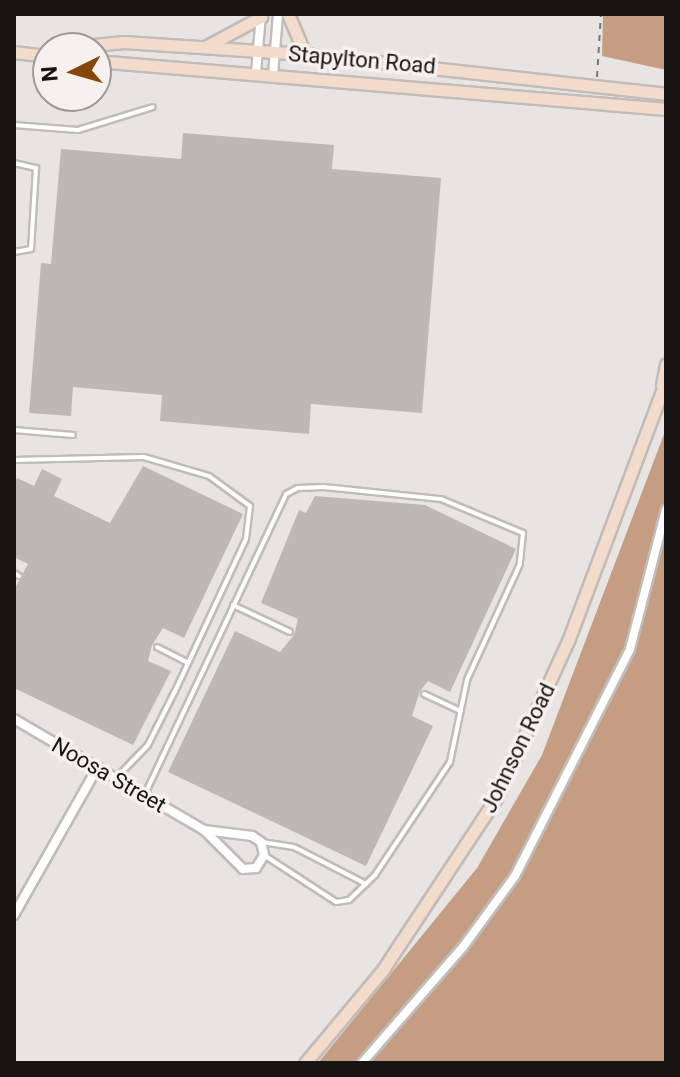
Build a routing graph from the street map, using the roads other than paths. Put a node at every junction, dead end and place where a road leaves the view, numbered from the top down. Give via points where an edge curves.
1 (278, 14) edge
2 (288, 14) edge
3 (261, 16) edge
4 (112, 43) edge
5 (204, 47) junction
6 (258, 51) junction
7 (275, 52) junction
8 (305, 54) junction
9 (112, 62) edge
10 (256, 73) junction
11 (273, 75) junction
12 (664, 93) edge
13 (153, 107) dead end
14 (666, 109) edge
15 (14, 125) edge
16 (14, 163) edge
17 (14, 170) edge
18 (14, 252) edge
19 (666, 364) edge
20 (666, 380) edge
21 (660, 394) junction
22 (14, 430) edge
23 (73, 435) dead end
24 (14, 460) edge
25 (666, 510) edge
26 (233, 605) junction
27 (290, 632) dead end
28 (157, 647) dead end
29 (188, 663) junction
30 (424, 694) dead end
31 (460, 711) junction
32 (14, 719) edge
33 (97, 768) junction
34 (115, 778) junction
35 (144, 795) junction
36 (204, 830) junction
37 (261, 842) junction
38 (264, 855) junction
39 (366, 884) junction
40 (14, 915) edge
41 (305, 1063) edge
42 (362, 1063) edge

1 - 7 street
2 - 8 main road
3 - 5 main road
3 - 6 street
4 - 5 main road, Stapylton Road
5 - 6 main road, Stapylton Road
6 - 7 main road, Stapylton Road
6 - 10 street
7 - 8 main road, Stapylton Road
7 - 11 street
8 - 12 main road, Stapylton Road
9 - 10 main road, Stapylton Road
10 - 11 main road, Stapylton Road
11 - 14 main road, Stapylton Road
13 - 15 lane via 78,130
16 - 17 lane
16 - 18 lane via 36,168 31,249
19 - 21 main road, Johnson Road
20 - 21 main road, Johnson Road
21 - 41 main road, Johnson Road via 568,641 496,798 382,971
22 - 23 lane
24 - 29 lane via 144,457 209,476 250,506 246,539
25 - 42 street via 630,649 515,876 463,947
26 - 27 lane
26 - 31 lane via 286,494 298,488 441,499 523,533 520,564 474,661
26 - 35 lane
28 - 29 lane
29 - 34 lane via 148,745
30 - 31 lane
31 - 39 lane via 450,762
32 - 33 street, Noosa Street
33 - 34 street, Noosa Street
33 - 40 street
34 - 35 street, Noosa Street
35 - 36 street, Noosa Street
36 - 37 street, Noosa Street
36 - 38 street, Noosa Street via 243,869 256,868
37 - 38 street
37 - 39 lane via 294,847
38 - 39 lane via 336,902 349,900

